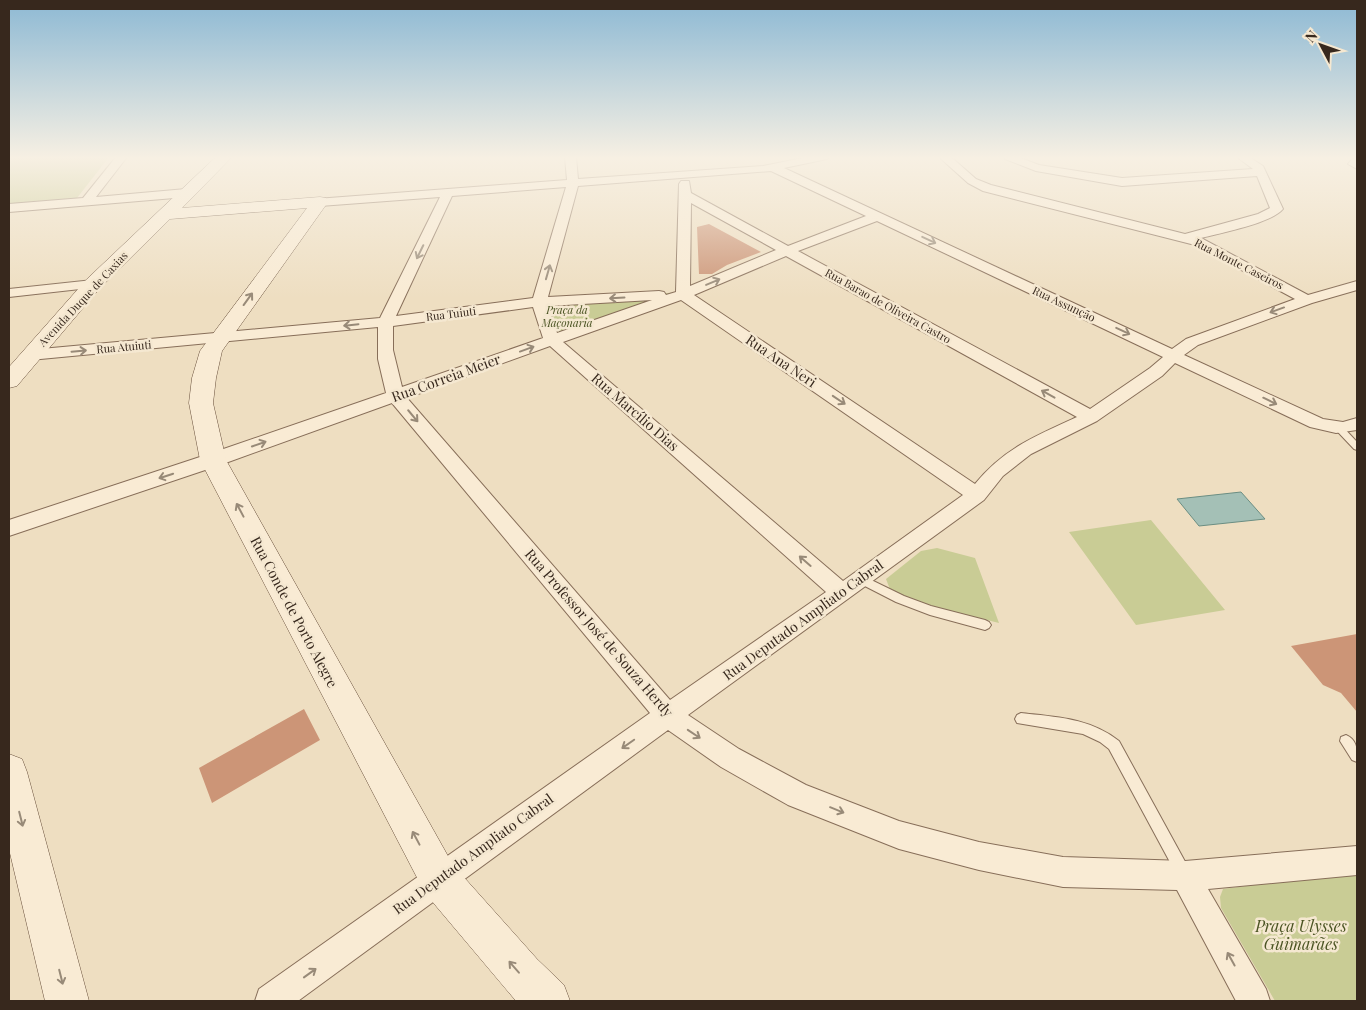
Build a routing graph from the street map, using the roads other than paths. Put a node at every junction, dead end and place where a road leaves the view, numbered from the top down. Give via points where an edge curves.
1 (59, 204) edge
2 (175, 204) edge
3 (292, 204) edge
4 (318, 204) edge
5 (442, 204) edge
6 (567, 204) edge
7 (689, 204) edge
8 (701, 204) edge
9 (853, 204) edge
10 (1052, 204) edge
11 (1274, 204) edge
12 (9, 208) edge
13 (165, 214) junction
14 (721, 215) junction
15 (879, 216) junction
16 (696, 223) junction
17 (1187, 238) junction
18 (786, 251) junction
19 (93, 284) junction
20 (1357, 285) edge
21 (9, 293) edge
22 (683, 294) junction
23 (1307, 300) junction
24 (539, 302) junction
25 (386, 322) junction
26 (219, 339) junction
27 (552, 340) junction
28 (30, 355) junction
29 (1174, 355) junction
30 (9, 381) edge
31 (396, 396) junction
32 (1091, 417) junction
33 (1357, 424) edge
34 (1339, 428) junction
35 (1357, 447) edge
36 (213, 460) junction
37 (977, 495) junction
38 (9, 528) edge
39 (860, 579) junction
40 (842, 593) junction
41 (985, 625) dead end
42 (668, 716) junction
43 (1021, 719) dead end
44 (1346, 741) dead end
45 (1357, 756) edge
46 (9, 772) edge
47 (1357, 860) edge
48 (1185, 876) junction
49 (438, 879) junction
50 (67, 1001) edge
51 (271, 1001) edge
52 (548, 1001) edge
53 (1254, 1001) edge

1 - 12 street
2 - 13 main road, Avenida Duque de Caxias
3 - 13 main road
26 -> 4 main road, Rua Conde de Porto Alegre
5 -> 25 street, Rua Professor José de Souza Herdy
24 -> 6 street
7 - 16 street
8 - 14 street, Rua Barao de Oliveira Castro
9 - 15 street, Rua Assunção
10 - 17 street, Rua Monte Caseiros
11 - 17 street via 1277,210 1262,217
13 - 19 main road, Avenida Duque de Caxias
14 - 16 street
14 - 18 street, Rua Barao de Oliveira Castro
15 - 18 street, Rua Correia Meier
15 -> 29 street, Rua Assunção
16 - 22 street
17 - 23 street, Rua Monte Caseiros via 1210,246
22 -> 18 street, Rua Correia Meier
32 -> 18 street, Rua Barao de Oliveira Castro
19 - 21 street
19 - 28 main road, Avenida Duque de Caxias
20 - 23 street, Rua Deputado Ampliato Cabral
22 -> 24 street, Rua Tuiuti
22 - 27 street, Rua Correia Meier
22 -> 37 street, Rua Ana Neri
23 -> 29 street, Rua Deputado Ampliato Cabral via 1192,342
24 - 25 street, Rua Tuiuti
24 - 27 street
25 -> 26 street, Rua Tuiuti
25 - 31 street, Rua Professor José de Souza Herdy via 386,355
28 -> 26 street, Rua Atuiuti
26 - 36 main road, Rua Conde de Porto Alegre via 211,351 201,403
31 -> 27 street, Rua Correia Meier
40 -> 27 street, Rua Marcílio Dias
28 - 30 main road, Avenida Duque de Caxias
29 - 32 street, Rua Deputado Ampliato Cabral via 1156,372
29 -> 34 street, Rua Assunção via 1302,417
36 -> 31 street, Rua Correia Meier
31 -> 42 street, Rua Professor José de Souza Herdy
32 - 37 street, Rua Deputado Ampliato Cabral via 1024,450 996,471
33 - 34 street, Rua Assunção
34 - 35 lane
36 -> 38 street, Rua Correia Meier
49 -> 36 main road, Rua Conde de Porto Alegre
37 - 39 street, Rua Deputado Ampliato Cabral
39 - 40 street, Rua Deputado Ampliato Cabral
39 - 41 lane via 923,608
40 - 42 street, Rua Deputado Ampliato Cabral
42 -> 48 street, Rua Professor José de Souza Herdy via 730,758 798,795 900,835 978,856 1063,872
42 -> 49 street, Rua Deputado Ampliato Cabral
43 - 48 lane via 1091,729 1107,738 1114,745
44 - 45 lane
46 -> 50 main road
47 - 48 street, Rua Professor José de Souza Herdy
53 -> 48 street
51 -> 49 street, Rua Deputado Ampliato Cabral
52 -> 49 main road, Rua Conde de Porto Alegre via 520,975

